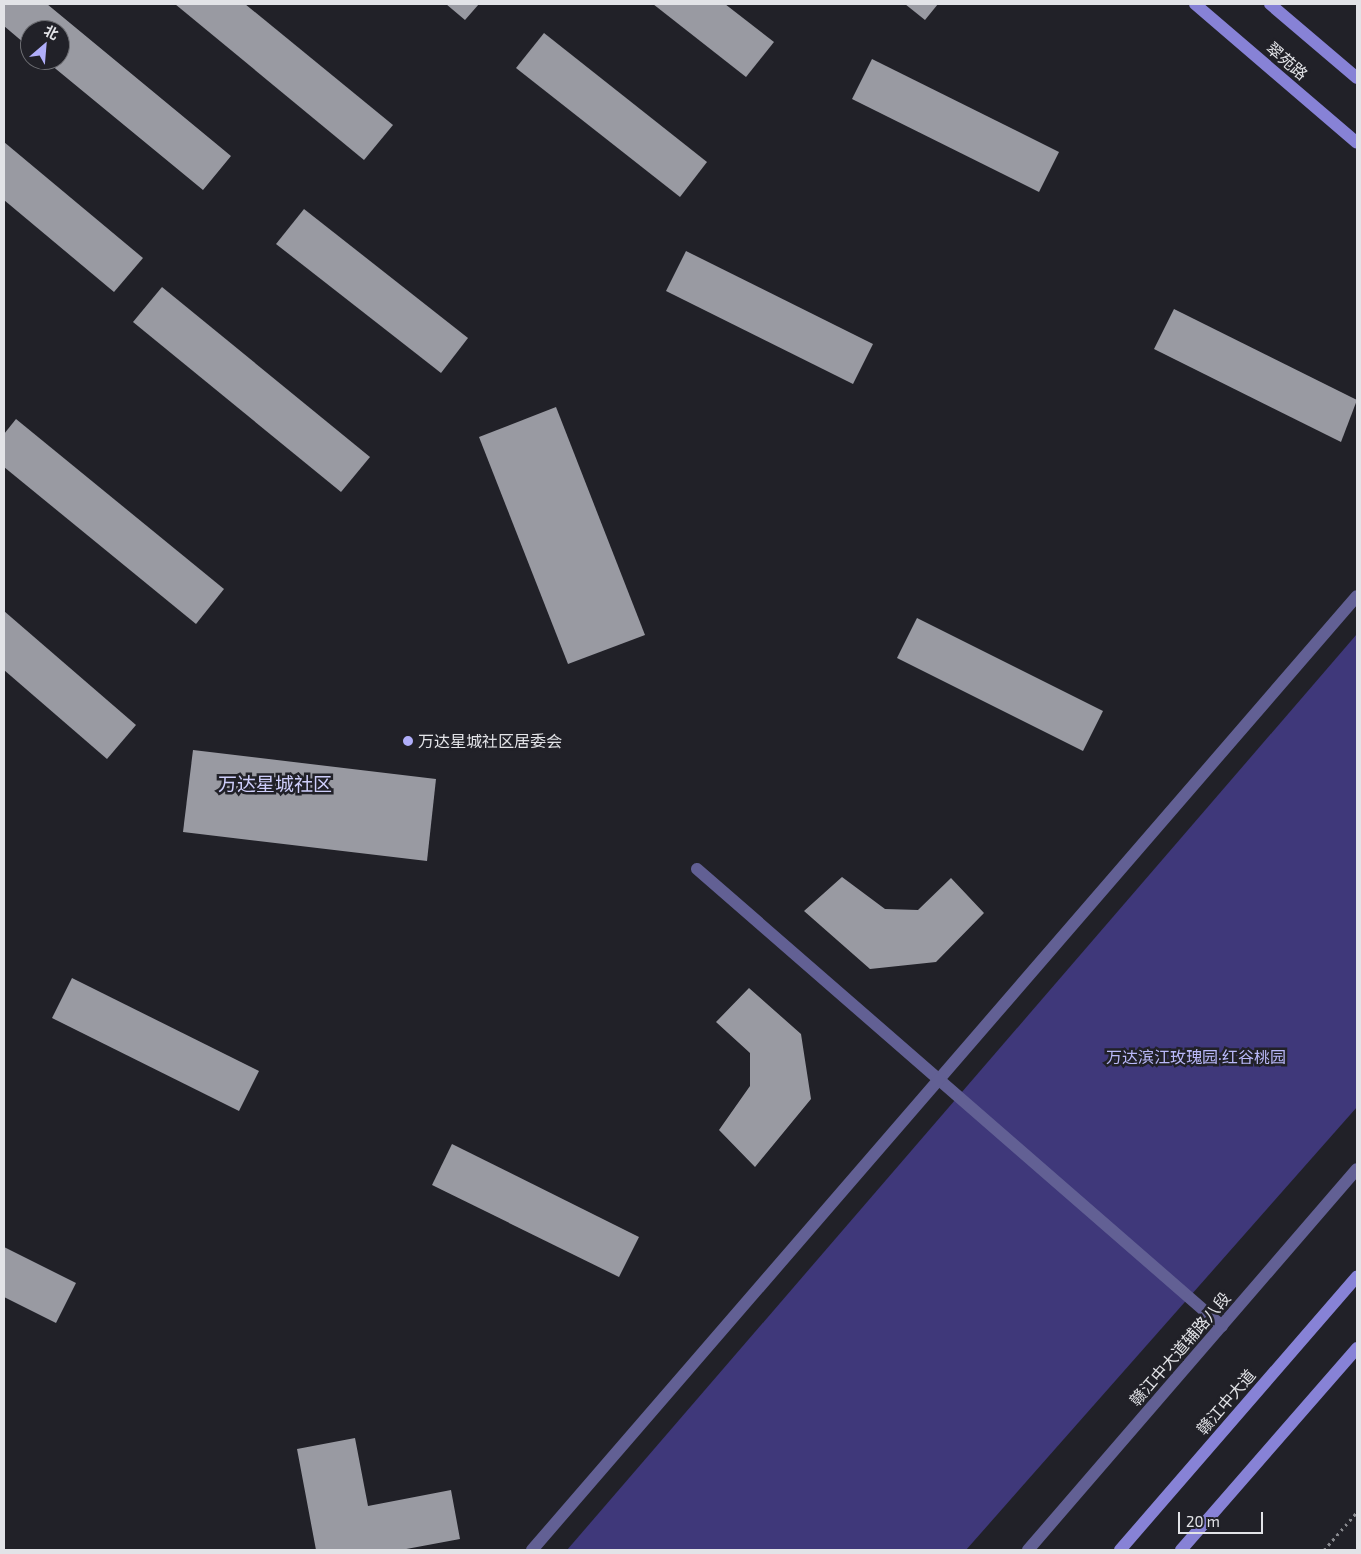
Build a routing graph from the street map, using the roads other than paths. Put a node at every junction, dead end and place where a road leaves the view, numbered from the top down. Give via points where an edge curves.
1 (1195, 4) edge
2 (1270, 4) edge
3 (1357, 78) edge
4 (1357, 143) edge
5 (1357, 596) edge
6 (697, 869) dead end
7 (940, 1079) junction
8 (1357, 1169) edge
9 (1357, 1276) edge
10 (1222, 1326) junction
11 (1357, 1348) edge
12 (532, 1550) edge
13 (1028, 1550) edge
14 (1120, 1550) edge
15 (1181, 1550) edge

1 - 4 main road, 翠苑路
2 - 3 main road, 翠苑路
5 - 7 street
6 - 7 street
7 - 10 street
7 - 12 street
8 - 10 street, 赣江中大道辅路八段
9 - 14 main road, 赣江中大道
10 - 13 street, 赣江中大道辅路八段
11 - 15 main road

